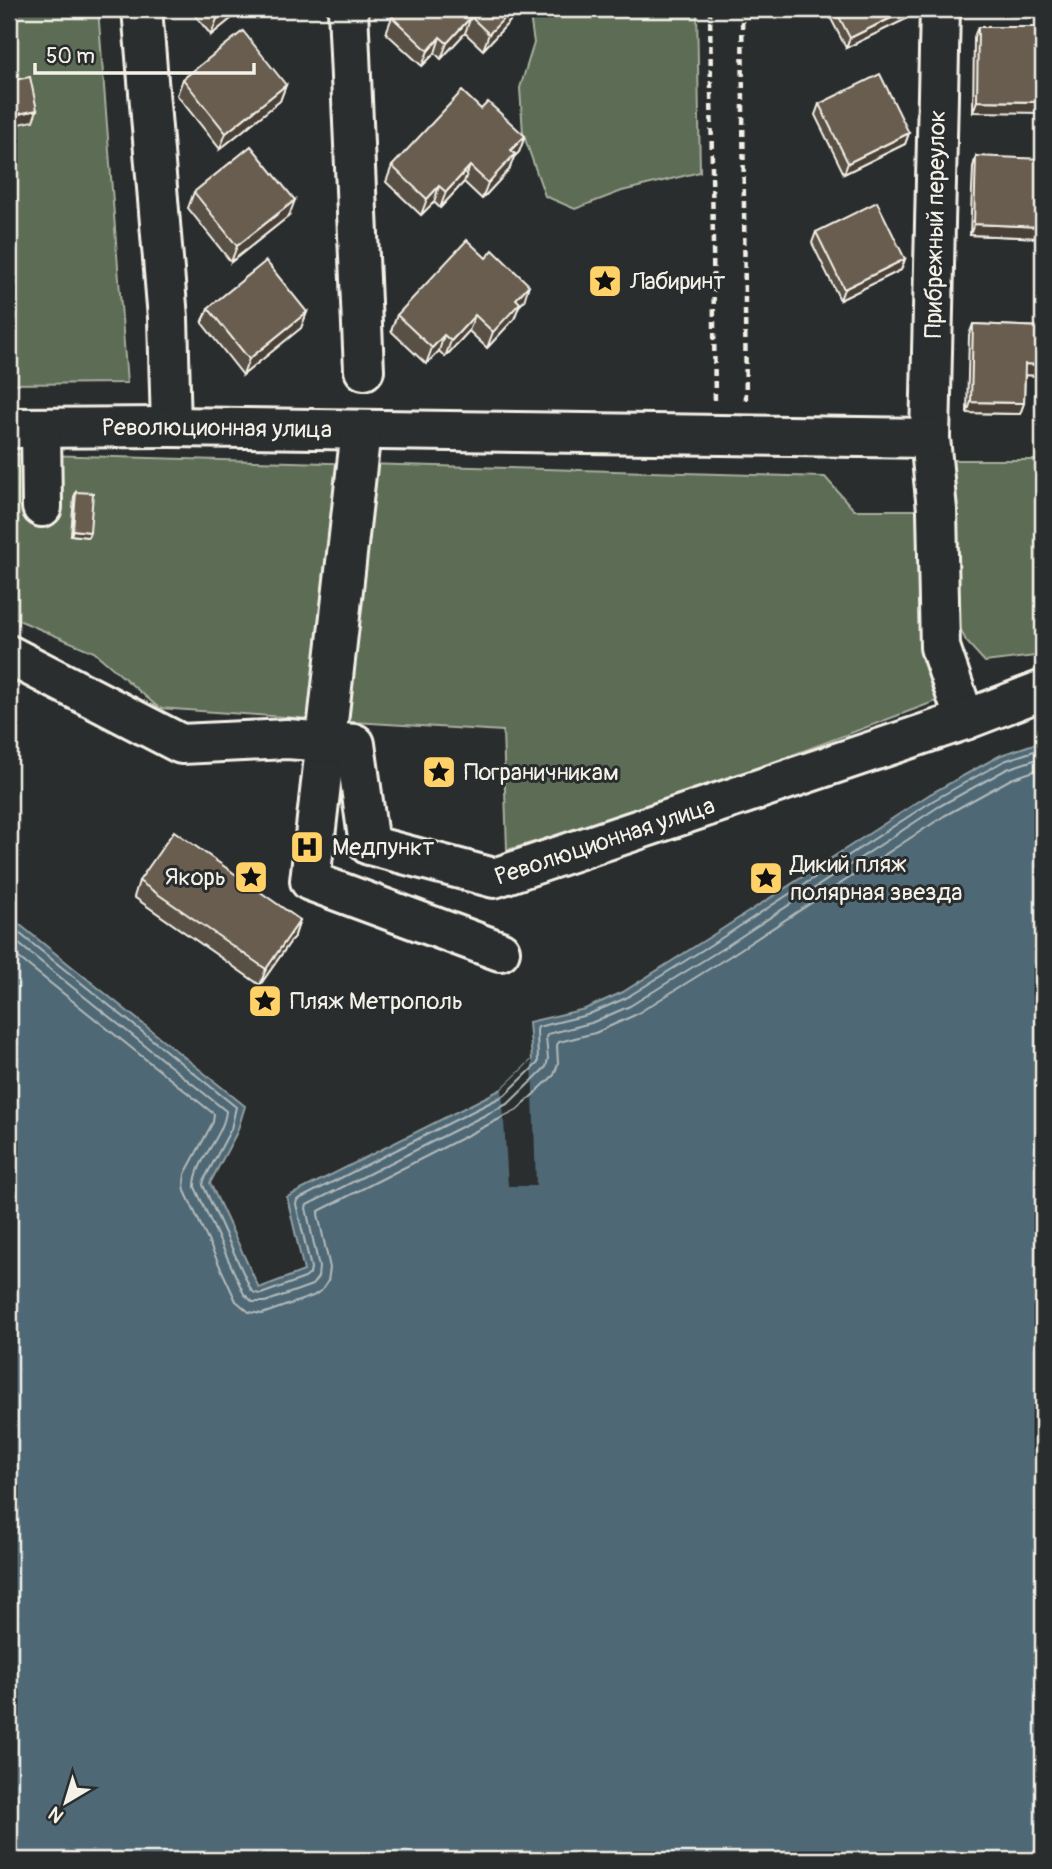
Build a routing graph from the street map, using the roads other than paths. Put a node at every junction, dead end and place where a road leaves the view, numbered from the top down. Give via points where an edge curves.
1 (142, 9) edge
2 (348, 9) edge
3 (940, 9) edge
4 (364, 370) dead end
5 (171, 427) junction
6 (25, 428) edge
7 (361, 430) junction
8 (930, 438) junction
9 (42, 506) dead end
10 (9, 655) edge
11 (1043, 670) edge
12 (1043, 690) edge
13 (962, 711) junction
14 (325, 741) junction
15 (500, 951) dead end

1 - 5 street via 168,318
2 - 4 street
3 - 8 street, Прибрежный переулок
5 - 6 street, Революционная улица
5 - 7 street, Революционная улица
6 - 9 street
7 - 8 street, Революционная улица
7 - 14 street
8 - 13 street, Прибрежный переулок via 937,510 940,647
10 - 14 street, Революционная улица via 181,744
11 - 13 street
12 - 13 street, Революционная улица
13 - 14 street, Революционная улица via 494,878 369,845 355,744
14 - 15 street via 310,881

